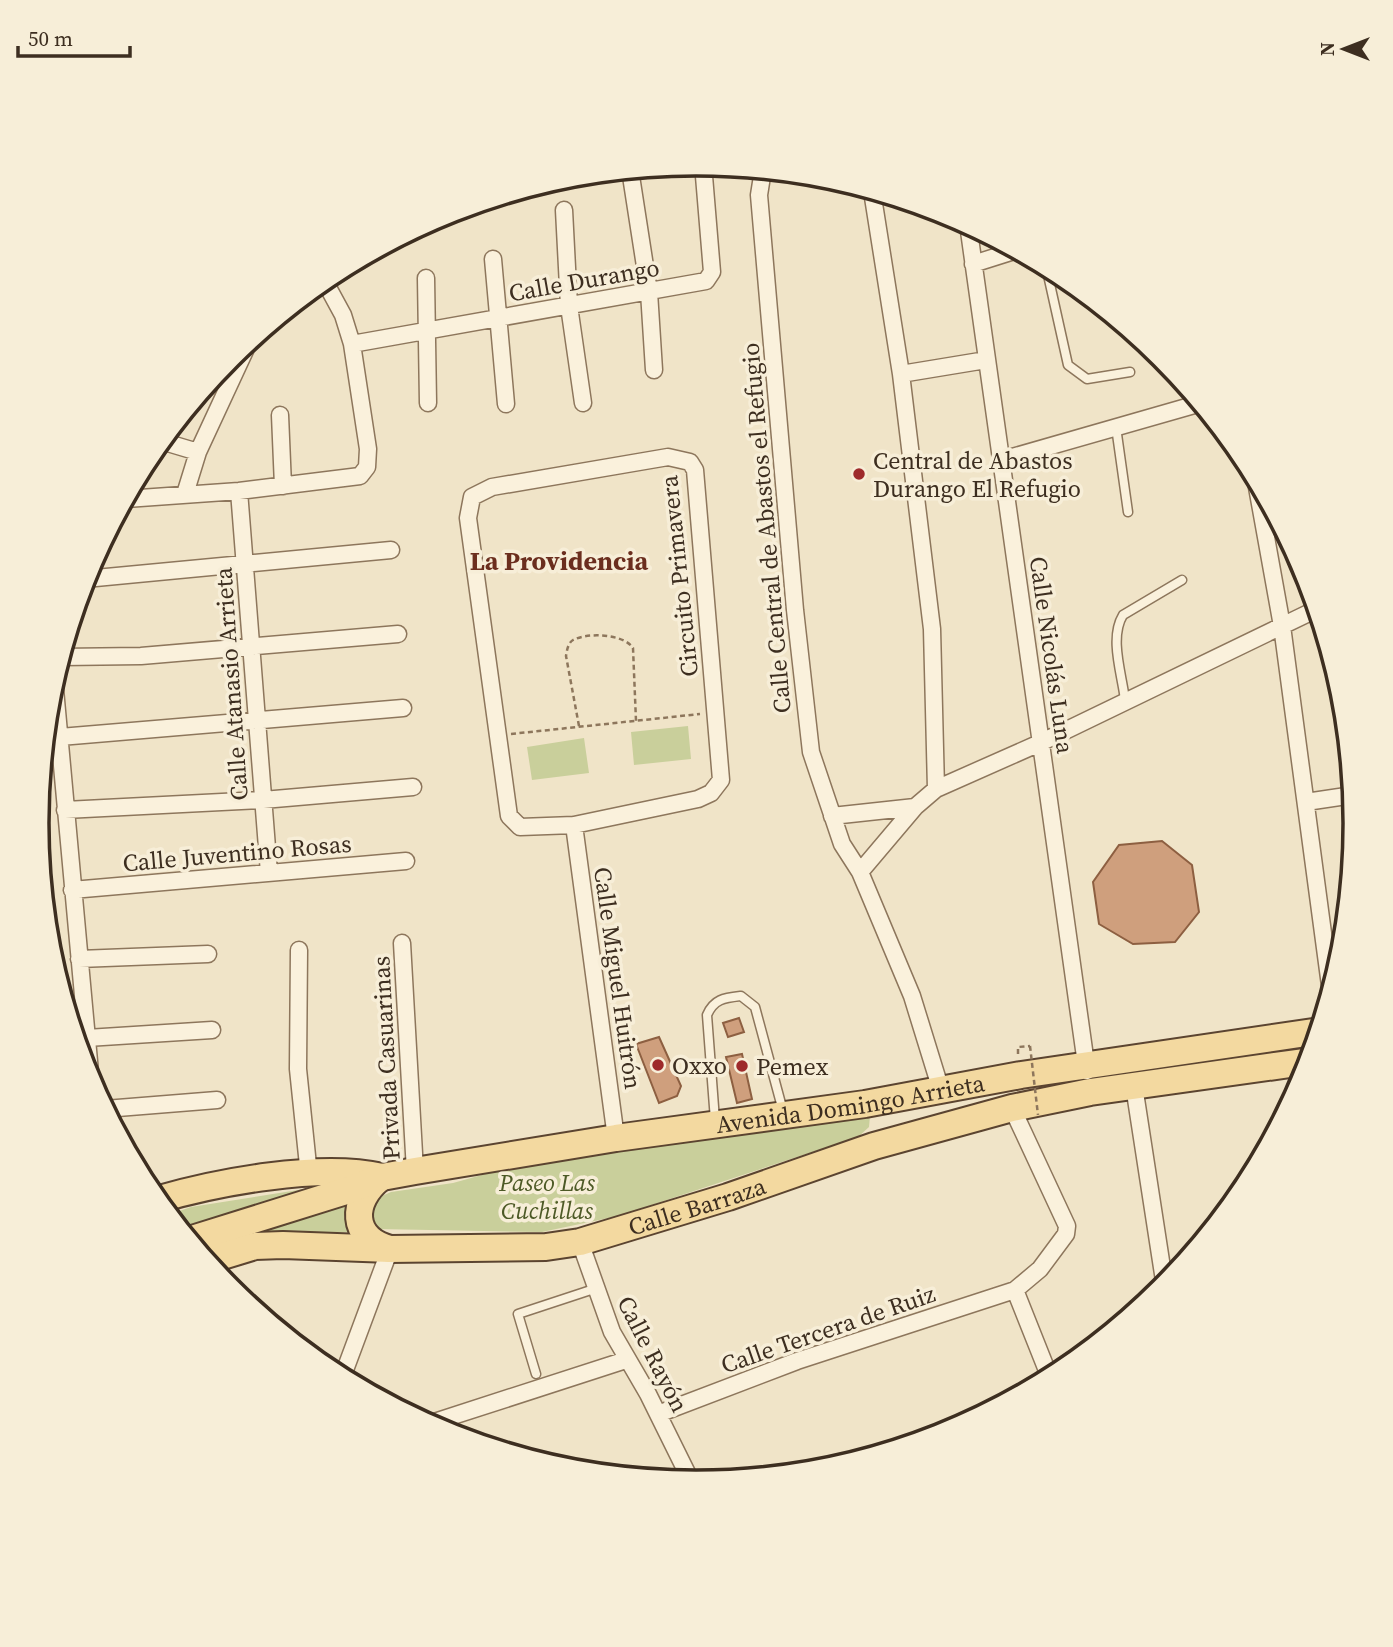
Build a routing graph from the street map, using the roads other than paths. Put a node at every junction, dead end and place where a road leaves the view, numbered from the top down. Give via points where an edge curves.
1 (704, 176) edge
2 (632, 180) edge
3 (761, 180) edge
4 (874, 201) edge
5 (564, 211) dead end
6 (970, 237) edge
7 (1004, 254) edge
8 (493, 259) dead end
9 (973, 264) junction
10 (426, 278) dead end
11 (1049, 281) edge
12 (330, 290) edge
13 (649, 292) junction
14 (569, 306) junction
15 (499, 319) junction
16 (429, 332) junction
17 (352, 344) junction
18 (986, 360) junction
19 (235, 370) edge
20 (654, 370) dead end
21 (1130, 372) dead end
22 (901, 374) junction
23 (583, 402) dead end
24 (428, 403) dead end
25 (506, 404) dead end
26 (1191, 406) edge
27 (280, 415) dead end
28 (1116, 427) junction
29 (172, 444) edge
30 (198, 452) junction
31 (1002, 460) junction
32 (283, 486) junction
33 (239, 491) junction
34 (185, 494) junction
35 (137, 498) edge
36 (1260, 506) edge
37 (1128, 512) dead end
38 (391, 550) dead end
39 (245, 565) junction
40 (97, 578) edge
41 (1182, 580) dead end
42 (1309, 612) edge
43 (1282, 626) junction
44 (398, 635) dead end
45 (251, 646) junction
46 (71, 657) edge
47 (1125, 699) junction
48 (403, 708) dead end
49 (58, 718) edge
50 (259, 723) junction
51 (60, 737) junction
52 (1042, 742) junction
53 (413, 787) dead end
54 (936, 789) junction
55 (1343, 797) edge
56 (263, 800) junction
57 (1306, 802) junction
58 (915, 807) junction
59 (65, 810) junction
60 (832, 816) junction
61 (573, 825) junction
62 (405, 861) dead end
63 (860, 872) junction
64 (269, 873) junction
65 (72, 890) junction
66 (402, 943) dead end
67 (299, 950) dead end
68 (208, 954) dead end
69 (79, 960) junction
70 (1328, 968) edge
71 (212, 1030) dead end
72 (1310, 1032) edge
73 (87, 1038) junction
74 (88, 1044) edge
75 (1298, 1063) edge
76 (1086, 1065) junction
77 (1134, 1086) junction
78 (942, 1090) junction
79 (1090, 1092) junction
80 (217, 1100) dead end
81 (865, 1104) junction
82 (115, 1108) edge
83 (1012, 1108) junction
84 (785, 1116) junction
85 (716, 1127) junction
86 (616, 1138) junction
87 (877, 1140) junction
88 (415, 1171) junction
89 (309, 1175) junction
90 (382, 1177) junction
91 (168, 1197) edge
92 (200, 1239) edge
93 (580, 1242) junction
94 (204, 1243) edge
95 (255, 1247) junction
96 (390, 1249) junction
97 (217, 1258) edge
98 (1163, 1271) edge
99 (597, 1288) junction
100 (1015, 1290) junction
101 (626, 1360) junction
102 (346, 1367) edge
103 (1046, 1368) edge
104 (536, 1374) dead end
105 (658, 1414) junction
106 (443, 1419) edge
107 (686, 1471) edge

1 - 13 street, Calle Durango via 710,278
2 - 13 street
3 - 60 street, Calle Central de Abastos el Refugio via 759,195 794,610 811,752
4 - 22 street
5 - 14 street
6 - 9 street, Calle Nicolás Luna
7 - 9 street
8 - 15 street
9 - 18 street, Calle Nicolás Luna
10 - 16 street
11 - 21 lane via 1068,365 1087,379
12 - 17 street
13 - 14 street, Calle Durango
13 - 20 street
14 - 15 street, Calle Durango
14 - 23 street
15 - 16 street, Calle Durango
15 - 25 street
16 - 17 street, Calle Durango
16 - 24 street
17 - 32 street via 369,461 360,476
18 - 22 street
18 - 31 street, Calle Nicolás Luna
19 - 30 street
22 - 54 street via 932,629
26 - 28 street
27 - 32 street
28 - 31 street
28 - 37 lane
29 - 30 street
30 - 34 street
31 - 52 street, Calle Nicolás Luna
32 - 33 street
33 - 34 street
33 - 39 street, Calle Atanasio Arrieta
34 - 35 street
36 - 43 street
38 - 39 street
39 - 40 street
39 - 45 street, Calle Atanasio Arrieta
41 - 47 lane via 1118,622
42 - 43 street
43 - 47 street
43 - 57 street
44 - 45 street
45 - 46 street
45 - 50 street, Calle Atanasio Arrieta
47 - 52 street
48 - 50 street
49 - 51 street
50 - 51 street
50 - 56 street, Calle Atanasio Arrieta
51 - 59 street
52 - 54 street
52 - 76 street, Calle Nicolás Luna
53 - 56 street
54 - 58 street
55 - 57 street
56 - 59 street
56 - 64 street, Calle Atanasio Arrieta
57 - 70 street
58 - 60 street
58 - 63 street
59 - 65 street
60 - 63 street, Calle Central de Abastos el Refugio via 842,844
61 - 61 street, Circuito Primavera via 528,829 514,824 509,816 468,518 472,496 492,487 668,457 690,462 695,470 722,780 698,799
61 - 86 street, Calle Miguel Huitrón
62 - 64 street, Calle Juventino Rosas
63 - 78 street, Calle Central de Abastos el Refugio via 912,996
64 - 65 street, Calle Juventino Rosas
65 - 69 street
66 - 88 street, Privada Casuarinas
67 - 89 street via 298,1069
68 - 69 street
69 - 73 street
71 - 73 street
72 - 76 main road, Avenida Domingo Arrieta
73 - 74 street
75 - 77 main road, Calle Barraza
76 - 78 main road, Avenida Domingo Arrieta
76 - 79 street, Calle Nicolás Luna
77 - 79 main road, Calle Barraza
77 - 98 street
78 - 81 main road, Avenida Domingo Arrieta
78 - 87 main road via 910,1120
79 - 83 main road, Calle Barraza
80 - 82 street
81 - 84 main road, Avenida Domingo Arrieta
81 - 87 main road via 879,1117
83 - 87 main road, Calle Barraza
83 - 100 street via 1067,1226 1040,1269
84 - 85 main road, Avenida Domingo Arrieta
84 - 85 lane via 755,1007 741,996 720,999 707,1015
85 - 86 main road, Avenida Domingo Arrieta
86 - 88 main road, Avenida Domingo Arrieta
87 - 93 main road, Calle Barraza via 728,1197
88 - 90 main road, Avenida Domingo Arrieta
89 - 90 main road via 344,1172
89 - 91 main road via 220,1185
90 - 92 main road
90 - 96 main road via 363,1195 358,1216 369,1238
93 - 96 main road, Calle Barraza via 545,1247
93 - 99 street, Calle Rayón
94 - 95 main road
95 - 96 main road, Calle Barraza
95 - 97 main road, Calle Barraza
96 - 102 street
99 - 101 street, Calle Rayón
99 - 104 lane via 517,1314
100 - 103 street
100 - 105 street, Calle Tercera de Ruiz via 797,1360
101 - 105 street, Calle Rayón
101 - 106 street
105 - 107 street, Calle Rayón

